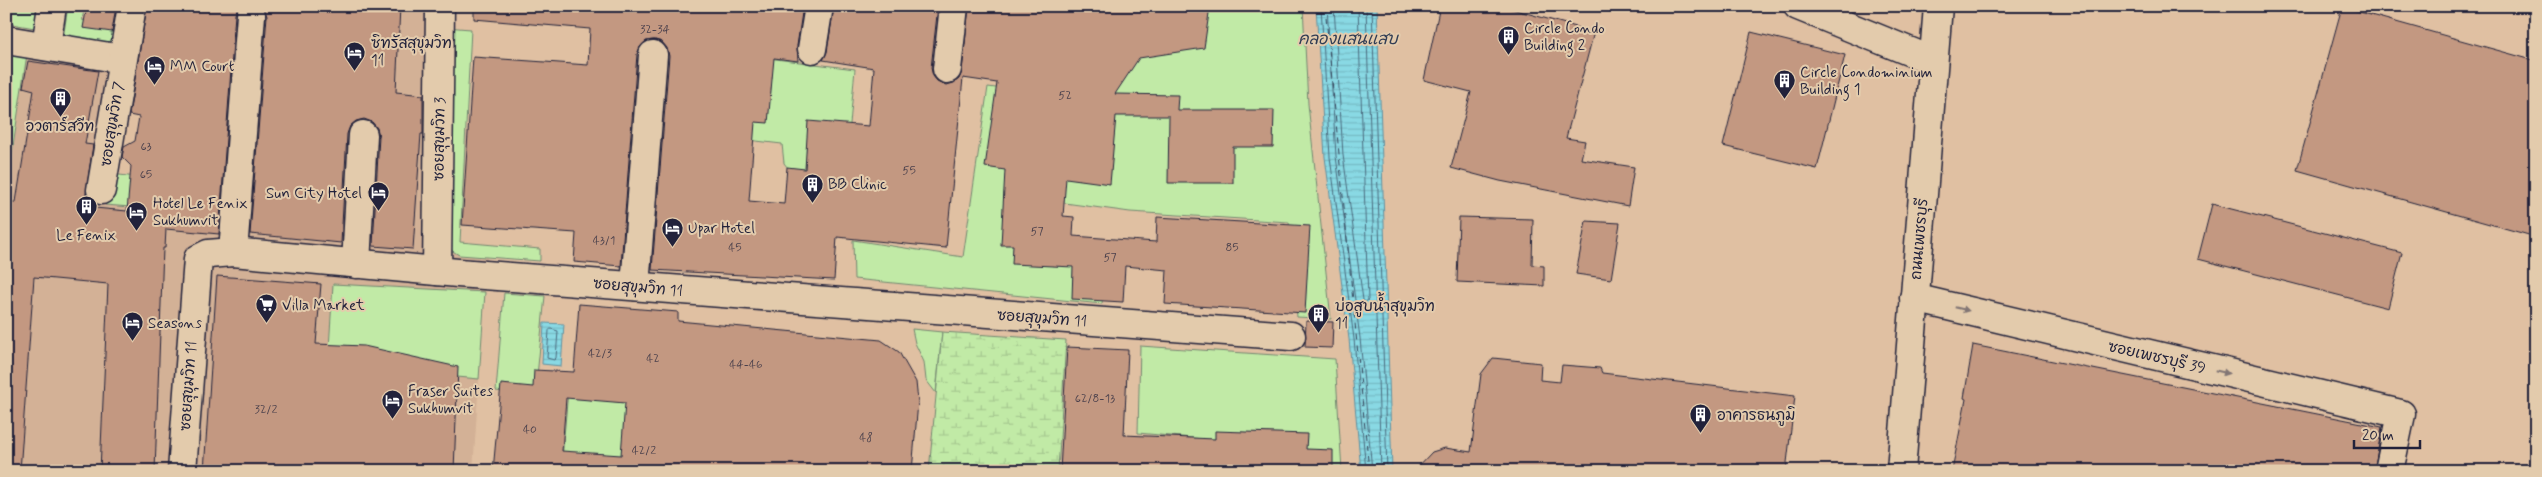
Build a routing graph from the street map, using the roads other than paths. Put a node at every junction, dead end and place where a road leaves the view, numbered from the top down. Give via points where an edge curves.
1 (52, 6) edge
2 (132, 6) edge
3 (440, 6) edge
4 (819, 6) edge
5 (954, 6) edge
6 (1798, 6) edge
7 (1938, 6) edge
8 (251, 15) dead end
9 (6, 40) edge
10 (46, 46) junction
11 (812, 49) dead end
12 (653, 55) dead end
13 (122, 59) junction
14 (1933, 61) junction
15 (947, 69) dead end
16 (363, 135) dead end
17 (101, 190) dead end
18 (233, 252) junction
19 (356, 264) junction
20 (437, 271) junction
21 (635, 286) junction
22 (1914, 298) junction
23 (1291, 336) dead end
24 (182, 471) edge
25 (1901, 471) edge
26 (2389, 471) edge

1 - 10 street
2 - 13 street, ซอยสุขุมวิท 7
3 - 20 street, ซอยสุขุมวิท 3
4 - 11 street
5 - 15 street
6 - 14 street
7 - 14 street, ถนนเพชรบุรี
8 - 18 street
9 - 10 street
10 - 13 street
12 - 21 street
13 - 17 street, ซอยสุขุมวิท 7
14 - 22 street, ถนนเพชรบุรี
16 - 19 street
18 - 19 street, ซอยสุขุมวิท 11
18 - 24 street, ซอยสุขุมวิท 11 via 198,258
19 - 20 street, ซอยสุขุมวิท 11
20 - 21 street, ซอยสุขุมวิท 11
21 - 23 street, ซอยสุขุมวิท 11
22 - 25 street, ถนนเพชรบุรี
22 -> 26 street, ซอยเพชรบุรี 39 via 2400,414

